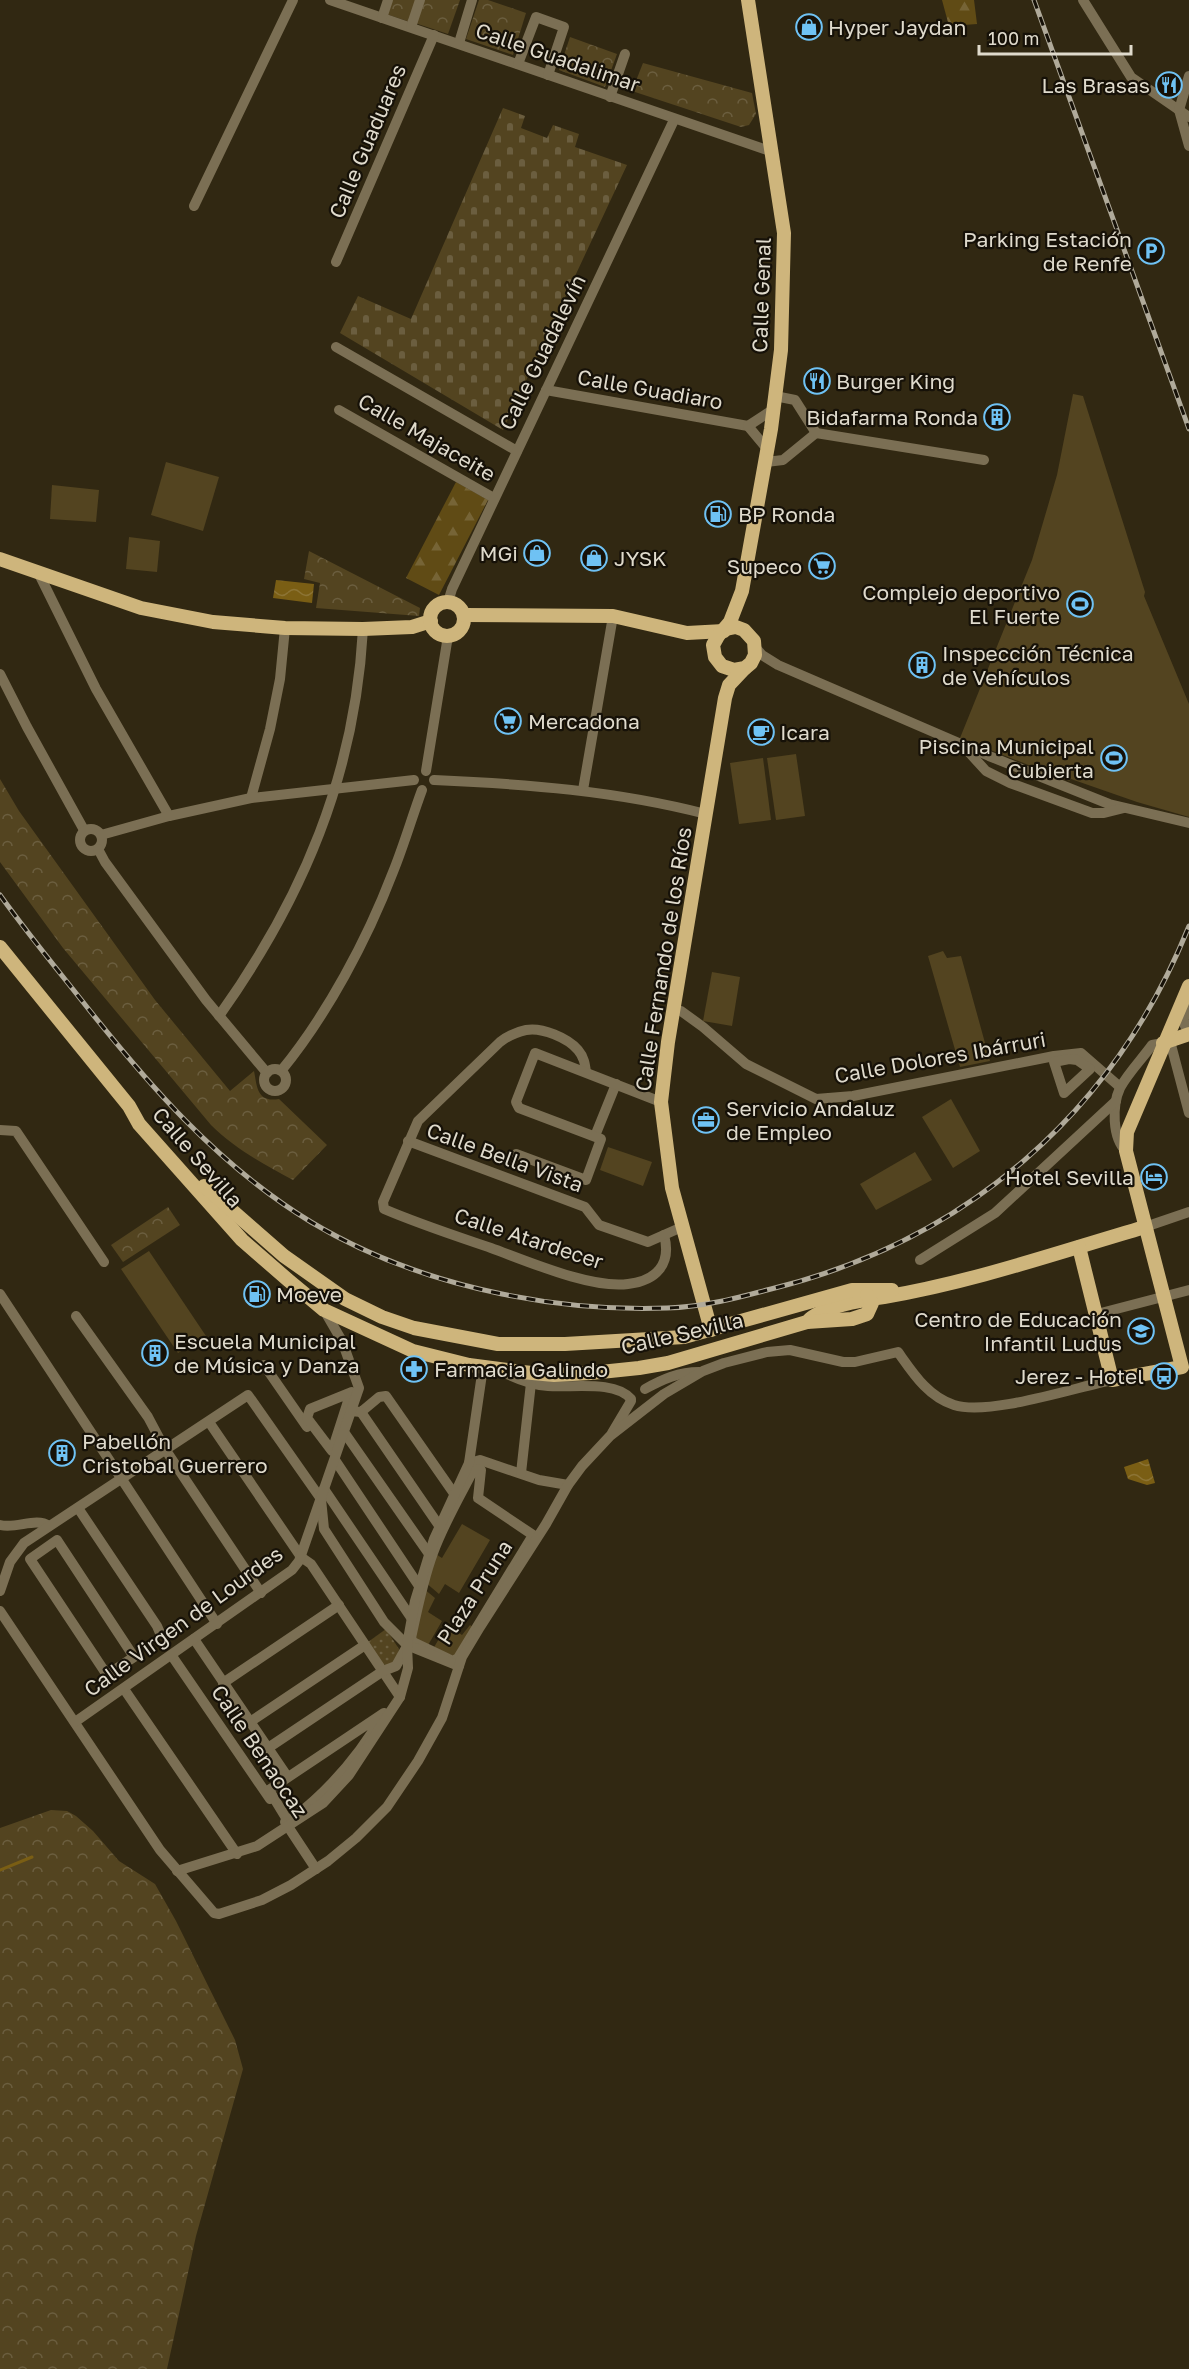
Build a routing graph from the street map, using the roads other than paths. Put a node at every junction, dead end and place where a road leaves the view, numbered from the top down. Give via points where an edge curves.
1 (293, 0) edge
2 (330, 0) edge
3 (388, 0) edge
4 (420, 0) edge
5 (472, 0) edge
6 (748, 0) edge
7 (1083, 0) edge
8 (382, 18) junction
9 (411, 27) junction
10 (434, 35) junction
11 (459, 43) junction
12 (625, 54) dead end
13 (518, 64) junction
14 (548, 75) junction
15 (1189, 76) edge
16 (610, 97) junction
17 (1184, 113) edge
18 (674, 120) junction
19 (1189, 146) edge
20 (773, 152) junction
21 (194, 206) dead end
22 (336, 262) dead end
23 (336, 347) dead end
24 (546, 390) junction
25 (775, 402) junction
26 (339, 410) dead end
27 (748, 426) junction
28 (816, 433) junction
29 (517, 451) junction
30 (767, 456) junction
31 (984, 460) dead end
32 (494, 498) junction
33 (0, 559) edge
34 (38, 572) junction
35 (741, 591) junction
36 (448, 602) junction
37 (464, 615) junction
38 (614, 616) junction
39 (431, 621) junction
40 (285, 628) junction
41 (363, 629) junction
42 (725, 630) junction
43 (687, 633) junction
44 (448, 636) junction
45 (753, 642) junction
46 (716, 659) junction
47 (778, 665) junction
48 (748, 666) junction
49 (0, 674) edge
50 (725, 698) junction
51 (951, 739) junction
52 (426, 771) junction
53 (414, 780) junction
54 (434, 780) junction
55 (336, 787) junction
56 (422, 790) junction
57 (584, 790) junction
58 (250, 798) junction
59 (1131, 807) junction
60 (706, 814) junction
61 (169, 816) junction
62 (1189, 823) edge
63 (84, 830) junction
64 (101, 835) junction
65 (98, 849) junction
66 (0, 947) edge
67 (1189, 986) edge
68 (1189, 1005) edge
69 (673, 1009) junction
70 (219, 1016) junction
71 (1189, 1025) edge
72 (1189, 1034) edge
73 (1167, 1042) junction
74 (281, 1071) junction
75 (586, 1072) junction
76 (267, 1073) junction
77 (1117, 1083) junction
78 (616, 1084) junction
79 (1116, 1101) junction
80 (662, 1102) junction
81 (129, 1106) junction
82 (1189, 1113) edge
83 (1122, 1127) junction
84 (0, 1130) edge
85 (595, 1136) junction
86 (408, 1142) junction
87 (516, 1154) dead end
88 (1189, 1212) edge
89 (682, 1227) junction
90 (1145, 1227) junction
91 (664, 1235) junction
92 (1079, 1247) junction
93 (920, 1260) dead end
94 (104, 1262) dead end
95 (1189, 1290) edge
96 (916, 1291) junction
97 (848, 1292) junction
98 (0, 1294) edge
99 (1164, 1297) junction
100 (871, 1299) junction
101 (324, 1310) junction
102 (368, 1310) junction
103 (1097, 1314) junction
104 (76, 1316) dead end
105 (343, 1319) junction
106 (710, 1323) junction
107 (417, 1329) junction
108 (450, 1335) junction
109 (342, 1341) junction
110 (413, 1351) junction
111 (444, 1359) junction
112 (264, 1365) dead end
113 (1186, 1366) edge
114 (490, 1368) junction
115 (703, 1371) junction
116 (1112, 1380) junction
117 (531, 1383) junction
118 (612, 1389) junction
119 (645, 1389) junction
120 (631, 1400) junction
121 (647, 1408) junction
122 (356, 1411) junction
123 (622, 1413) junction
124 (209, 1422) junction
125 (344, 1432) junction
126 (610, 1436) junction
127 (165, 1449) junction
128 (333, 1458) junction
129 (469, 1463) junction
130 (521, 1473) junction
131 (120, 1479) junction
132 (568, 1485) junction
133 (323, 1494) junction
134 (455, 1495) junction
135 (78, 1508) junction
136 (0, 1525) edge
137 (49, 1526) junction
138 (440, 1527) junction
139 (429, 1554) junction
140 (301, 1557) junction
141 (419, 1586) junction
142 (0, 1591) edge
143 (261, 1593) junction
144 (339, 1605) junction
145 (0, 1611) edge
146 (412, 1619) junction
147 (217, 1624) junction
148 (160, 1633) dead end
149 (194, 1640) junction
150 (410, 1643) junction
151 (365, 1645) junction
152 (172, 1656) junction
153 (459, 1666) junction
154 (383, 1671) junction
155 (107, 1675) joint
156 (223, 1683) junction
157 (124, 1689) junction
158 (400, 1697) junction
159 (75, 1722) junction
160 (250, 1722) junction
161 (268, 1748) junction
162 (285, 1773) junction
163 (266, 1790) junction
164 (289, 1827) junction
165 (237, 1854) junction
166 (316, 1869) junction
167 (177, 1871) junction

1 - 21 street
2 - 8 street, Calle Guadalimar
3 - 8 street
4 - 9 street
5 - 11 street
6 - 20 main road, Calle Genal
7 - 17 street via 1131,77
8 - 9 street, Calle Guadalimar
9 - 10 street, Calle Guadalimar
10 - 11 street, Calle Guadalimar
10 - 22 street, Calle Guaduares
11 - 13 street, Calle Guadalimar
12 - 16 street
13 - 14 street, Calle Guadalimar
13 - 14 street via 536,17 564,27
14 - 16 street, Calle Guadalimar
15 - 17 street
16 - 18 street, Calle Guadalimar
17 - 19 street
18 - 20 street, Calle Guadalimar
18 - 24 street, Calle Guadalevín
20 - 25 main road, Calle Genal via 785,237
23 - 29 street
24 - 27 street, Calle Guadiaro
24 - 29 street, Calle Guadalevín
25 - 27 street, Calle Guadiaro
25 - 28 street via 795,400
25 - 30 main road, Calle Genal
26 - 32 street, Calle Majaceite
27 - 30 street, Calle Guadiaro
28 - 30 street via 783,460
28 - 31 street
29 - 32 street, Calle Guadalevín
30 - 35 main road, Calle Genal
32 - 36 street, Calle Guadalevín
33 - 34 main road
34 - 40 main road via 103,596 176,616
34 - 61 street via 96,689
35 - 42 main road, Calle Genal
35 - 45 main road, Calle Genal via 743,621
36 - 37 main road via 459,607
36 - 39 main road via 438,605
37 - 38 main road
37 - 44 main road via 459,631
38 - 43 main road
38 - 57 street
39 - 41 main road via 412,627
39 - 44 main road via 435,630
40 - 41 main road
40 - 58 street via 270,729
41 - 55 street via 354,710
42 - 43 main road
42 - 45 main road via 744,630
42 - 46 main road via 713,645
43 - 46 main road
44 - 52 street
45 - 47 street via 762,655
45 - 48 main road
46 - 48 main road via 729,670
46 - 50 main road, Calle Fernando de los Ríos
47 - 48 street
47 - 51 street
48 - 50 main road, Calle Fernando de los Ríos via 729,685
49 - 63 street
50 - 60 main road, Calle Fernando de los Ríos
51 - 59 street via 1109,804
51 - 59 street via 972,753 986,771 1010,783 1092,813
52 - 53 street via 418,773
52 - 54 street
53 - 55 street
53 - 56 street
54 - 56 street via 429,789
54 - 57 street
55 - 58 street
55 - 70 street via 289,906
56 - 74 street via 362,944
57 - 60 street
58 - 61 street
59 - 62 street
60 - 69 main road, Calle Fernando de los Ríos
61 - 64 street
63 - 64 street via 93,828
63 - 65 street via 80,838 83,848
64 - 65 street
65 - 70 street
66 - 81 main road
67 - 73 main road
68 - 71 street via 1183,1021 1185,1026
69 - 77 street, Calle Dolores Ibárruri via 703,1027 746,1064 816,1099 854,1096 1081,1053
69 - 80 main road, Calle Fernando de los Ríos
70 - 76 street
72 - 73 main road
73 - 77 street via 1152,1045
73 - 82 street
73 - 83 main road
74 - 76 street
74 - 76 street via 285,1084 275,1091 265,1084
75 - 78 street
75 - 85 street via 535,1053 516,1102 519,1108
75 - 86 street via 578,1049 564,1040 539,1029 513,1034 427,1111
77 - 79 street
78 - 80 street
78 - 85 street
79 - 83 street
79 - 93 street via 994,1213
80 - 89 main road, Calle Fernando de los Ríos via 672,1188
81 - 101 main road, Calle Sevilla via 139,1124 242,1240
81 - 102 main road, Calle Sevilla via 220,1201 284,1256 345,1299
83 - 90 main road
84 - 94 street via 15,1131
85 - 87 street via 601,1139 586,1180
86 - 91 street, Calle Bella Vista via 585,1207 599,1225 648,1242
86 - 91 street, Calle Atardecer via 382,1202 384,1209 529,1262 602,1283 627,1285 648,1279 661,1269 668,1249
88 - 90 street, Calle Sevilla
89 - 91 street, Calle Bella Vista
89 - 106 main road, Calle Fernando de los Ríos
90 - 92 main road, Calle Sevilla
90 - 99 main road
92 - 96 main road, Calle Sevilla
92 - 103 main road
95 - 99 street
96 - 97 main road, Calle Sevilla via 860,1288
96 - 100 main road, Calle Sevilla
97 - 100 main road via 862,1291
97 - 106 main road, Calle Sevilla
98 - 131 street
99 - 103 street
99 - 113 main road
100 - 114 main road, Calle Sevilla via 867,1314 860,1317 807,1323 668,1363 554,1375
101 - 105 main road, Calle Sevilla
101 - 109 street, Calle Virgen de Lourdes
102 - 105 main road via 355,1310
102 - 107 main road, Calle Sevilla
103 - 116 main road
104 - 127 street via 148,1417
105 - 109 street
105 - 110 main road, Calle Sevilla
106 - 108 main road, Calle Sevilla via 664,1340 498,1344
107 - 108 main road, Calle Sevilla
107 - 110 main road via 426,1339 421,1349
108 - 111 main road via 440,1338 436,1347
109 - 122 street, Calle Virgen de Lourdes via 359,1388
110 - 111 main road, Calle Sevilla
111 - 114 main road, Calle Sevilla
112 - 128 street
113 - 116 main road
114 - 117 street
114 - 129 street
115 - 116 street via 767,1352 790,1350 843,1362 898,1352 934,1394 953,1405 978,1408
115 - 119 street via 685,1372
115 - 121 street
117 - 118 street
117 - 130 street
118 - 120 street via 625,1392
118 - 123 street via 620,1397
119 - 120 street via 634,1392
119 - 121 street via 652,1396
120 - 121 street via 637,1409
120 - 123 street
121 - 126 street
122 - 125 street, Calle Virgen de Lourdes
122 - 134 street via 386,1396
122 - 138 street
123 - 126 street
124 - 127 street
124 - 133 street via 248,1395
124 - 140 street
125 - 128 street, Calle Virgen de Lourdes
125 - 139 street
126 - 132 street
127 - 131 street
127 - 143 street
128 - 128 street via 346,1408 352,1392 310,1409 307,1418
128 - 133 street, Calle Virgen de Lourdes
128 - 141 street
129 - 130 street via 480,1460
129 - 134 street
130 - 132 street
131 - 135 street
131 - 147 street
132 - 153 street
133 - 140 street, Calle Virgen de Lourdes
133 - 146 street via 347,1522
133 - 150 street via 324,1530 384,1622
134 - 138 street
135 - 137 street
135 - 148 street
136 - 137 street via 40,1522
137 - 142 street via 20,1547
138 - 139 street
139 - 141 street
140 - 143 street, Calle Virgen de Lourdes via 292,1570
140 - 144 street
141 - 146 street
143 - 147 street, Calle Virgen de Lourdes
144 - 151 street
144 - 156 street
145 - 159 street
146 - 150 street
147 - 149 street, Calle Virgen de Lourdes
149 - 152 street, Calle Virgen de Lourdes
149 - 156 street
150 - 150 street, Plaza Pruna via 453,1661 458,1658 533,1535 478,1498 481,1470 474,1469 442,1529 418,1602
150 - 153 street
150 - 154 street via 396,1666
150 - 158 street
151 - 154 street
151 - 160 street
152 - 157 street, Calle Virgen de Lourdes
152 - 163 street, Calle Benaocaz
153 - 166 street via 442,1718 387,1807
154 - 158 street
154 - 161 street
155 - 155 street via 134,1657 57,1540 30,1559
156 - 160 street
157 - 159 street, Calle Virgen de Lourdes
157 - 165 street
158 - 162 street
158 - 164 street via 349,1775 323,1803
159 - 167 street
160 - 161 street
161 - 162 street
162 - 163 street
163 - 163 street via 365,1725 384,1713 338,1779 292,1819 286,1818
163 - 164 street, Calle Benaocaz
164 - 165 street
164 - 166 street, Calle Benaocaz
165 - 167 street
166 - 167 street via 262,1900 219,1914

